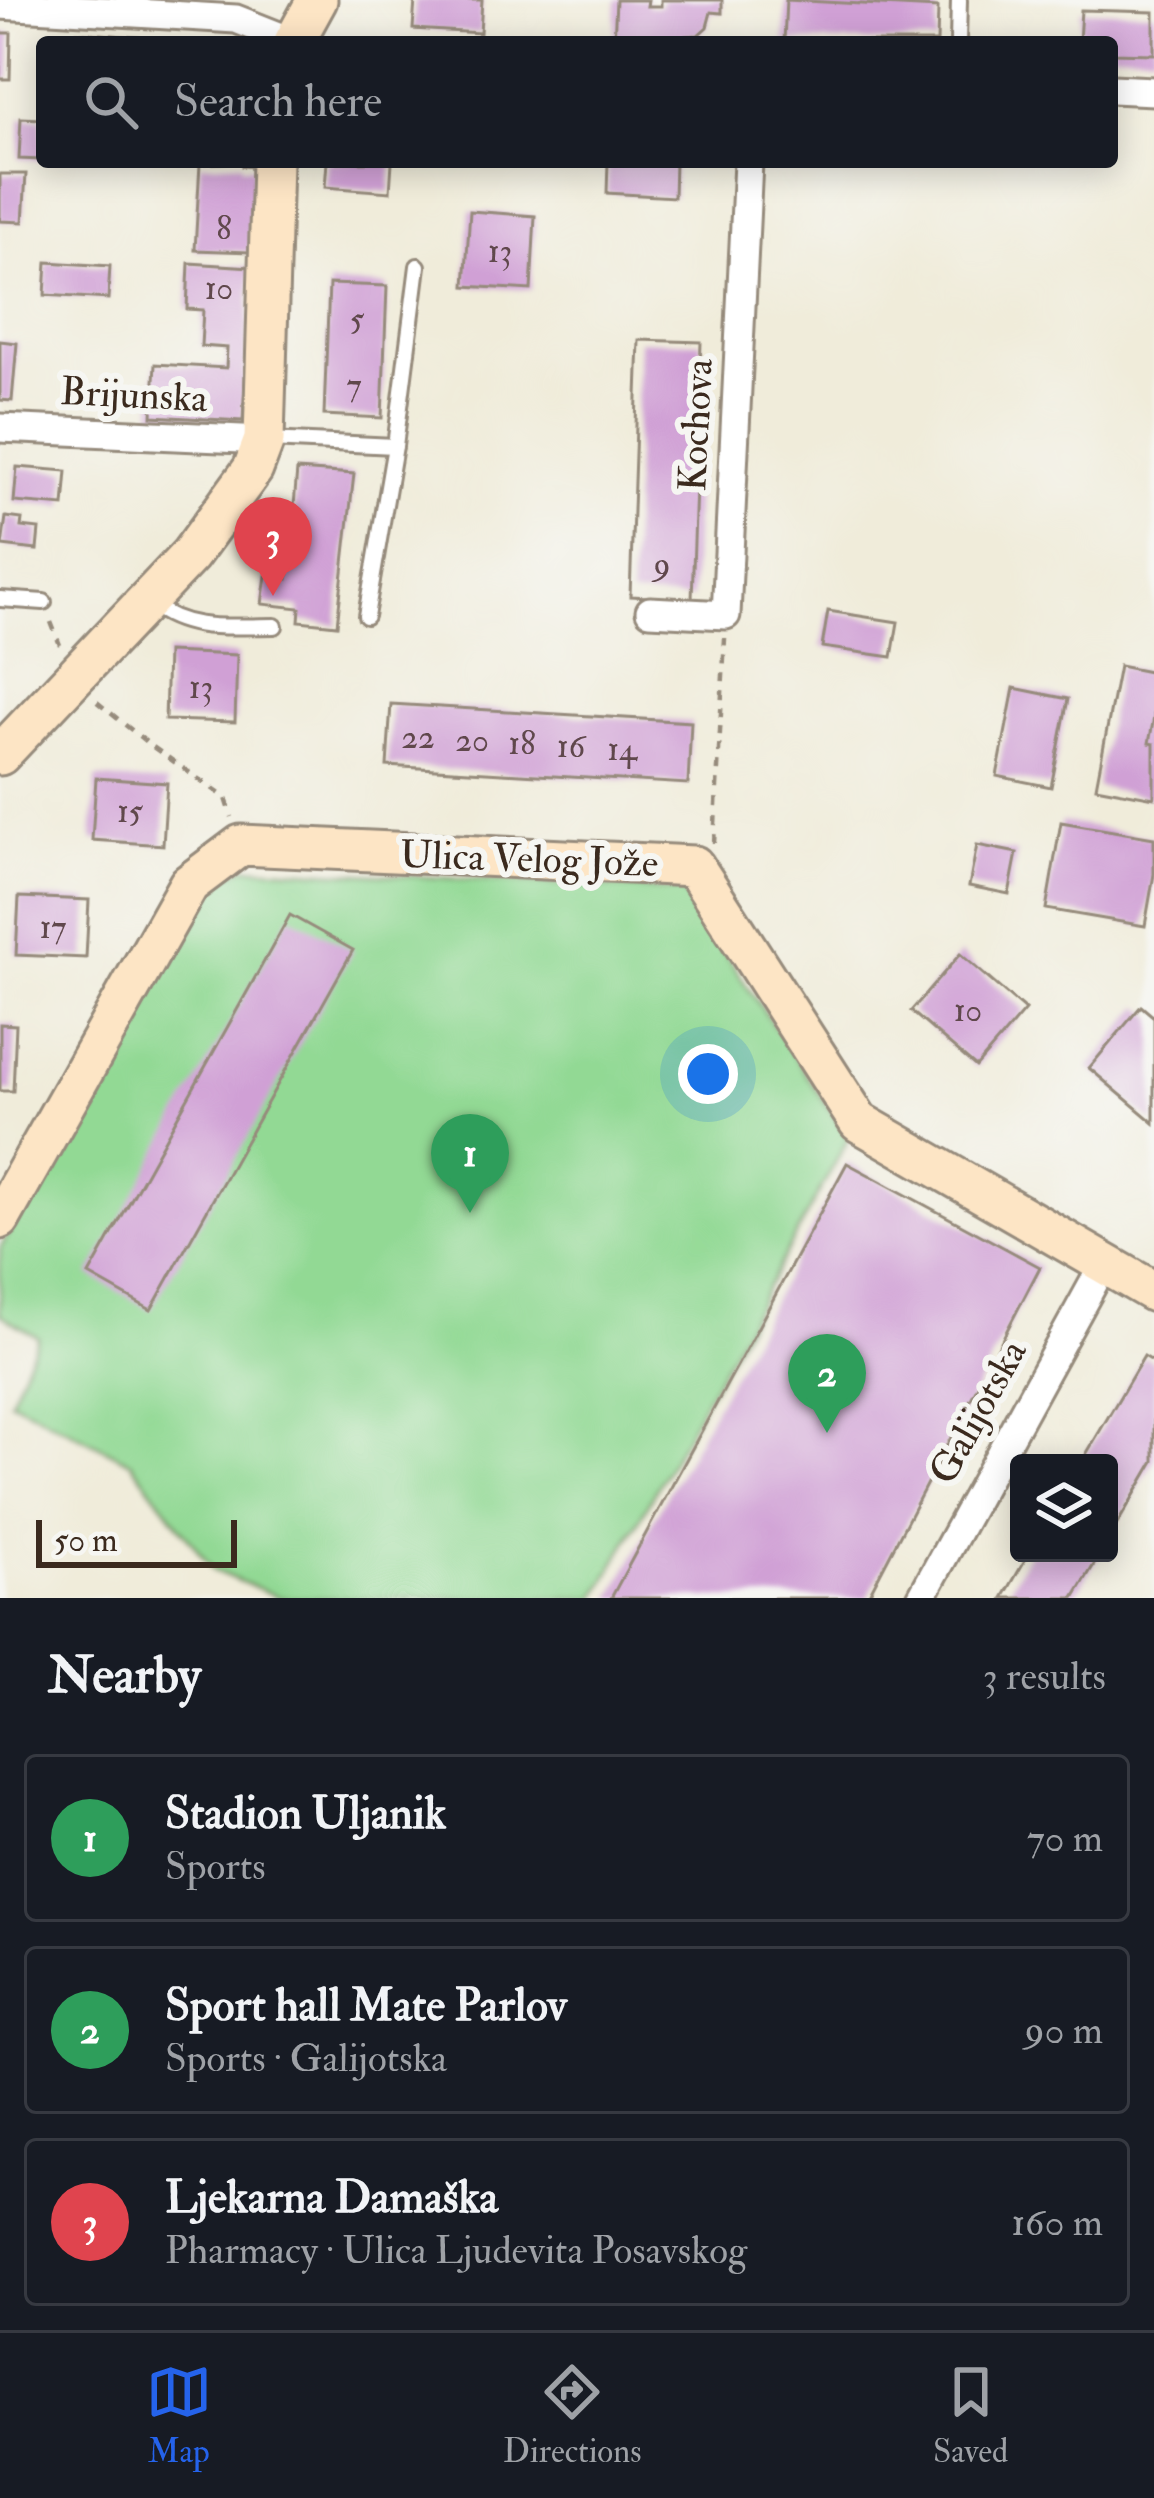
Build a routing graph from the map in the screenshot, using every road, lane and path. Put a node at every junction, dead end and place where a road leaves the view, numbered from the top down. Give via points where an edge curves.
1 (317, 0) edge
2 (959, 0) edge
3 (0, 5) edge
4 (279, 36) edge
5 (297, 36) edge
6 (958, 36) edge
7 (1118, 89) edge
8 (1154, 91) edge
9 (272, 168) edge
10 (748, 168) edge
11 (418, 266) dead end
12 (0, 428) edge
13 (264, 440) junction
14 (394, 446) junction
15 (0, 599) edge
16 (147, 601) junction
17 (44, 602) joint
18 (650, 611) dead end
19 (726, 615) junction
20 (366, 616) dead end
21 (274, 626) dead end
22 (65, 660) dead end
23 (85, 692) dead end
24 (3, 744) edge
25 (241, 845) junction
26 (694, 866) junction
27 (0, 1219) edge
28 (1104, 1264) junction
29 (1154, 1292) edge
30 (921, 1598) edge

1 - 5 street
2 - 6 lane
3 - 4 street via 236,19
7 - 8 street
9 - 13 street
10 - 19 street, Kochova
11 - 14 lane
12 - 13 street, Brijunska
13 - 14 lane
13 - 16 street via 253,469
14 - 20 lane
15 - 17 lane
16 - 21 lane via 196,627
16 - 24 street
17 - 22 path
18 - 19 street
19 - 26 path via 714,854
23 - 25 path via 226,798
25 - 26 street, Ulica Velog Jože
25 - 27 street via 189,884
26 - 28 street, Ulica Velog Jože via 859,1122
28 - 29 street, Ulica Velog Jože
28 - 30 street, Galijotska

